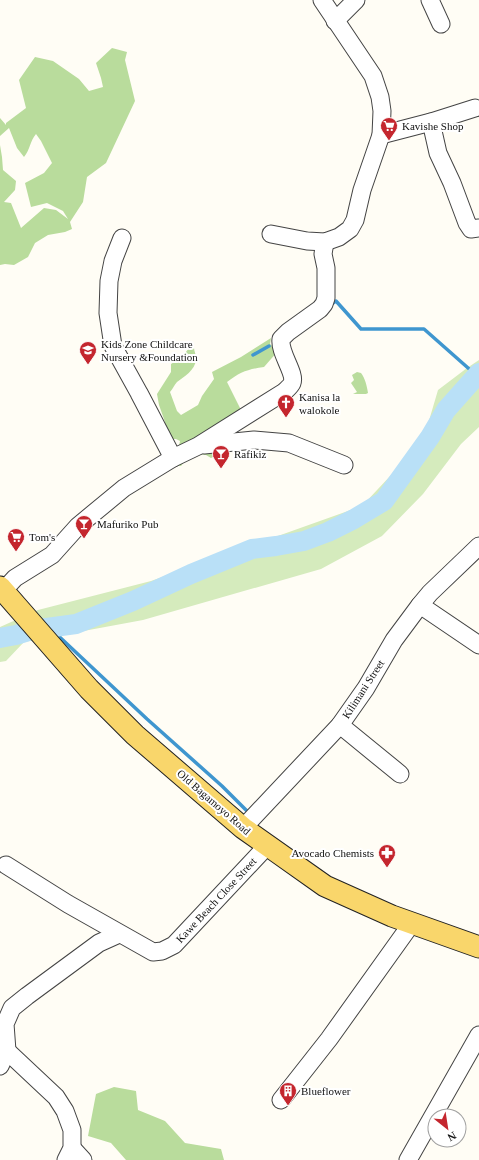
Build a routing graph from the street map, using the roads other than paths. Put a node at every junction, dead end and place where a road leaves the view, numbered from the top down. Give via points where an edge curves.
1 (322, 0) edge
2 (356, 0) edge
3 (430, 0) edge
4 (335, 20) junction
5 (441, 24) dead end
6 (475, 108) dead end
7 (431, 122) junction
8 (381, 135) junction
9 (479, 228) edge
10 (271, 234) dead end
11 (122, 238) dead end
12 (325, 242) junction
13 (198, 446) junction
14 (173, 458) junction
15 (344, 465) dead end
16 (479, 546) edge
17 (2, 589) edge
18 (420, 605) junction
19 (479, 646) edge
20 (340, 725) junction
21 (400, 774) dead end
22 (243, 828) junction
23 (267, 846) junction
24 (6, 865) dead end
25 (412, 924) junction
26 (119, 934) junction
27 (479, 947) edge
28 (479, 1035) edge
29 (8, 1051) junction
30 (0, 1066) edge
31 (281, 1100) dead end
32 (74, 1156) edge
33 (408, 1160) edge

1 - 4 street
2 - 4 street
3 - 5 street
4 - 8 street via 373,76 381,104
6 - 7 street
7 - 8 street
7 - 9 street via 438,153 467,224 472,229
8 - 12 street via 362,190 355,220 350,229 339,237
10 - 12 street
11 - 14 street via 109,281 108,313 113,346
12 - 13 street via 324,304 281,339 292,382 284,392
13 - 14 street
13 - 15 street via 254,440 289,443
14 - 17 street via 124,488 78,526 52,555
16 - 18 street, Kilimani Street
17 - 22 main road, Old Bagamoyo Road via 89,689 135,735
18 - 19 street
18 - 20 street, Kilimani Street via 394,640 366,688
20 - 21 street
20 - 22 street, Kilimani Street
22 - 23 main road, Old Bagamoyo Road
23 - 25 main road, Old Bagamoyo Road via 325,886
23 - 26 street, Kawe Beach Close Street via 174,945 153,952
24 - 26 street, Kawe Beach Close Street
25 - 27 main road, Old Bagamoyo Road
25 - 31 street via 329,1039
26 - 29 street via 100,943 12,1008 6,1024
28 - 33 street
29 - 30 street
29 - 32 street via 56,1097 65,1111 72,1130

